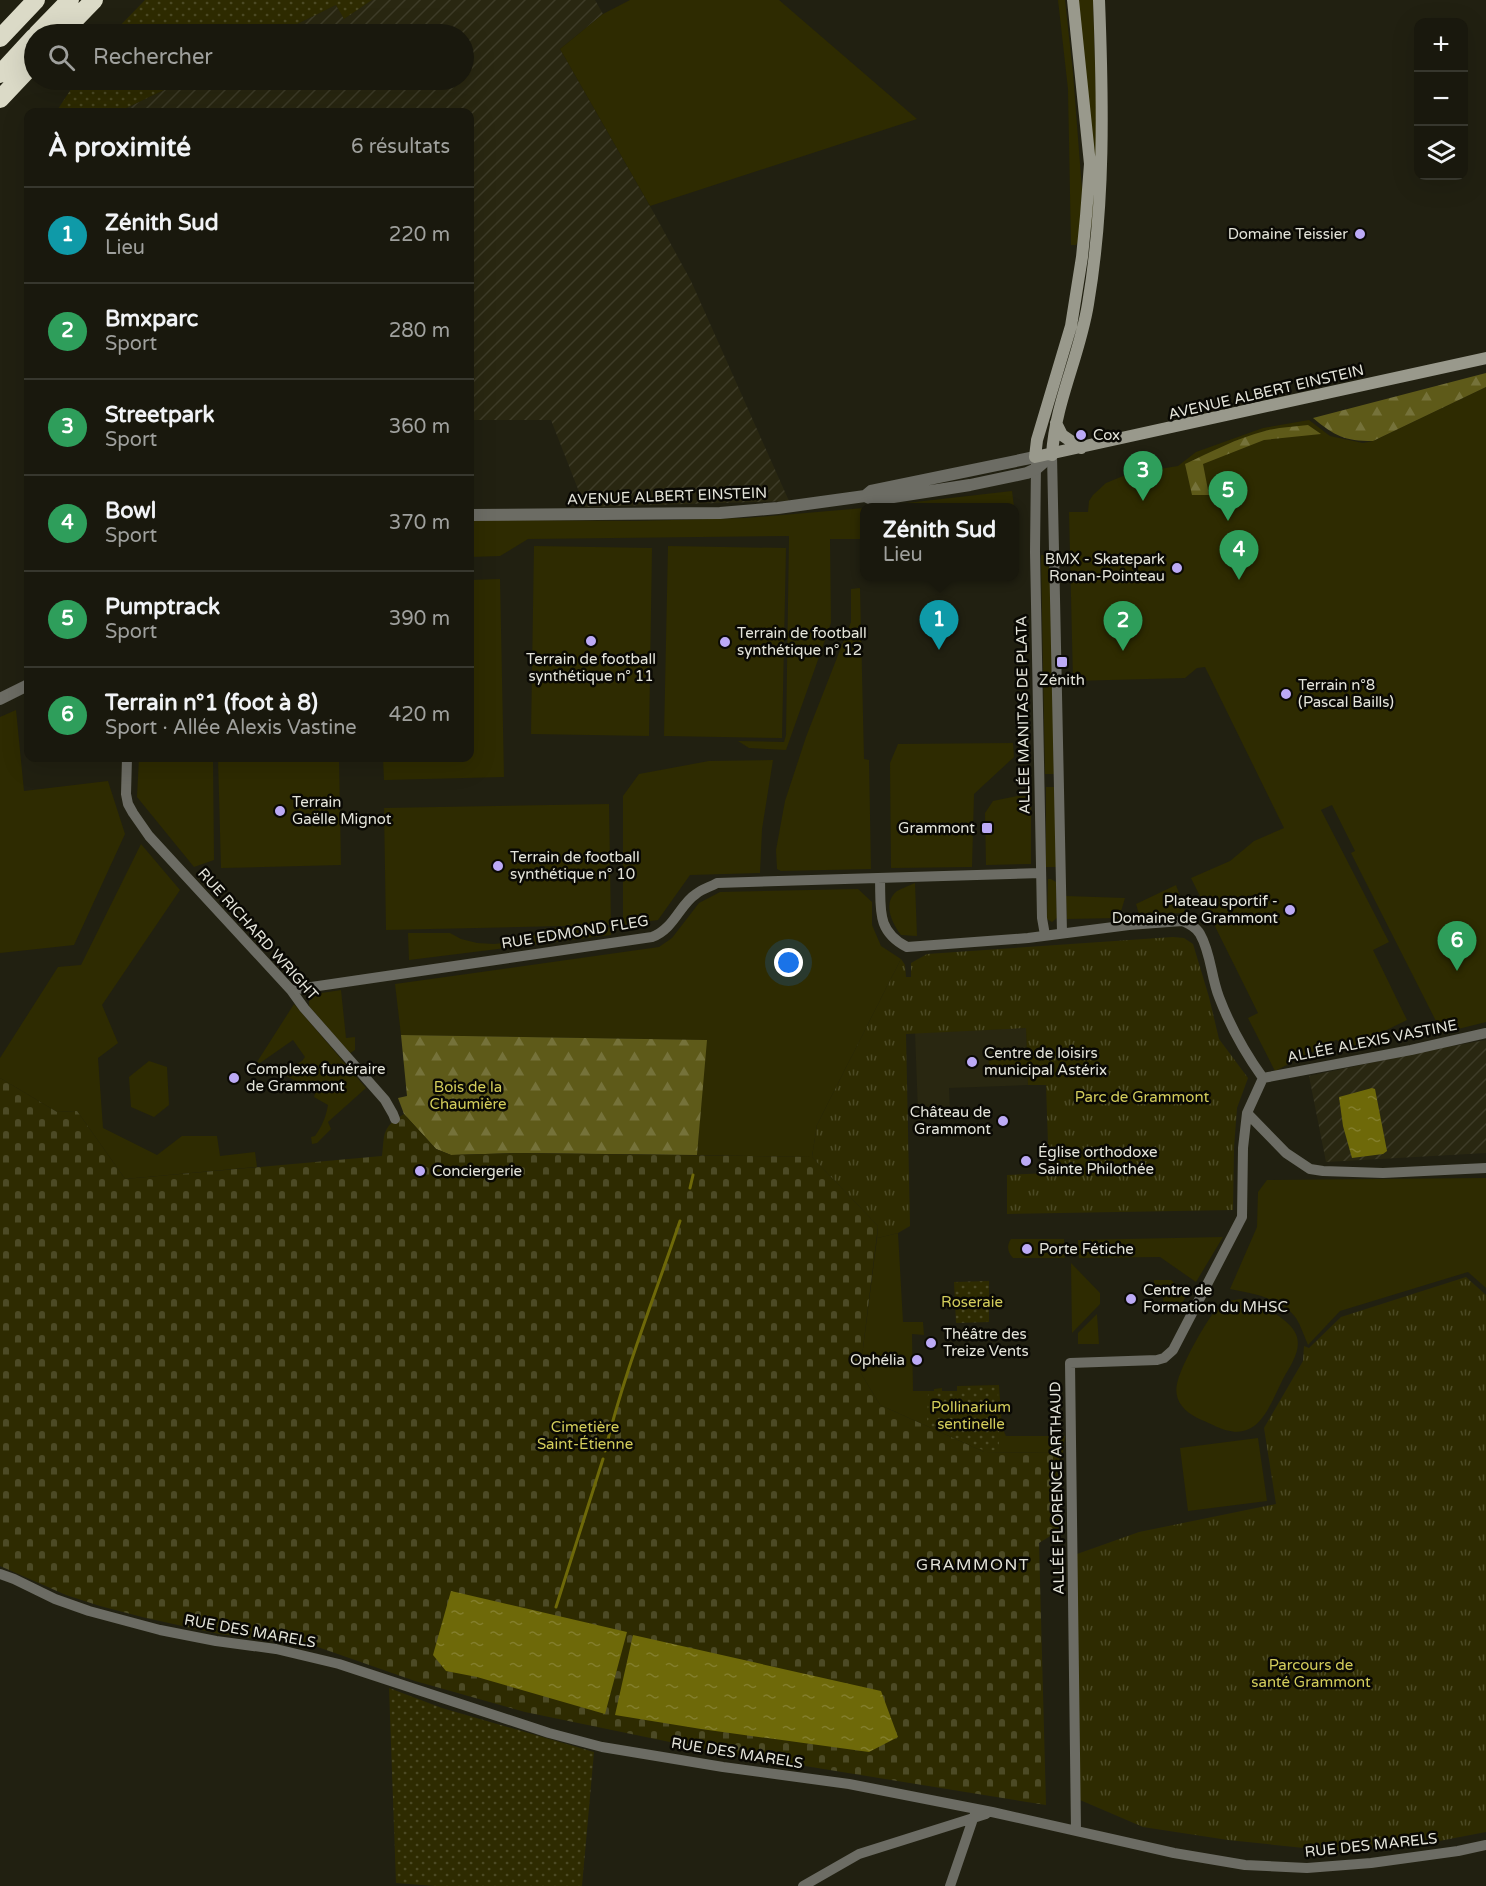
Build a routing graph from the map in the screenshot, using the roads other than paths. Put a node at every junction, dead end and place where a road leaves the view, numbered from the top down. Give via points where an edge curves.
1 (36, 0) edge
2 (70, 0) edge
3 (94, 0) edge
4 (1073, 0) edge
5 (1099, 0) edge
6 (47, 24) edge
7 (71, 24) edge
8 (0, 38) edge
9 (24, 49) edge
10 (0, 74) edge
11 (24, 74) edge
12 (0, 99) edge
13 (1082, 257) junction
14 (1095, 265) junction
15 (1486, 358) edge
16 (1056, 423) junction
17 (1081, 448) junction
18 (1052, 455) junction
19 (1036, 463) junction
20 (474, 514) edge
21 (24, 687) edge
22 (0, 699) edge
23 (127, 762) edge
24 (1041, 873) junction
25 (880, 879) junction
26 (1062, 933) junction
27 (1045, 935) junction
28 (291, 990) junction
29 (1486, 1033) edge
30 (1263, 1078) junction
31 (1248, 1113) junction
32 (395, 1119) dead end
33 (1486, 1168) edge
34 (0, 1574) edge
35 (992, 1812) junction
36 (974, 1816) junction
37 (1076, 1831) junction
38 (1486, 1845) edge
39 (803, 1886) edge
40 (950, 1886) edge

1 - 8 highway
2 - 6 highway
3 - 7 highway
4 - 13 main road via 1090,164
5 - 14 main road via 1102,162
9 - 10 highway
11 - 12 highway
13 - 14 main road
13 - 19 main road via 1071,326 1037,440
14 - 16 main road via 1084,327
15 - 17 main road, AVENUE ALBERT EINSTEIN
16 - 17 main road via 1062,435
16 - 18 main road
17 - 18 main road, AVENUE ALBERT EINSTEIN
18 - 19 main road, AVENUE ALBERT EINSTEIN
18 - 26 street
19 - 20 street, AVENUE ALBERT EINSTEIN via 871,491 865,496 778,508 720,513
19 - 24 street, ALLÉE MANITAS DE PLATA
21 - 22 street
23 - 28 street, RUE RICHARD WRIGHT via 128,804 138,821
24 - 25 street, RUE EDMOND FLEG
24 - 27 street, ALLÉE MANITAS DE PLATA
25 - 27 street via 882,922 895,941 907,947
25 - 28 street, RUE EDMOND FLEG via 717,883 694,894 677,916 652,937
26 - 27 street
26 - 30 street via 1182,921 1190,924 1200,934 1218,995 1244,1051
28 - 32 street, RUE RICHARD WRIGHT via 385,1100
29 - 30 street, ALLÉE ALEXIS VASTINE
30 - 31 street, ALLÉE FLORENCE ARTHAUD
31 - 33 street via 1286,1153 1311,1169 1383,1173
31 - 37 street, ALLÉE FLORENCE ARTHAUD via 1242,1217 1173,1350 1157,1360 1070,1363
34 - 35 street, RUE DES MARELS via 89,1611 168,1631 339,1664 602,1747 849,1784
35 - 36 street
35 - 37 street, RUE DES MARELS
36 - 39 street via 859,1854
36 - 40 street
37 - 38 street, RUE DES MARELS via 1245,1865 1307,1868 1371,1863

